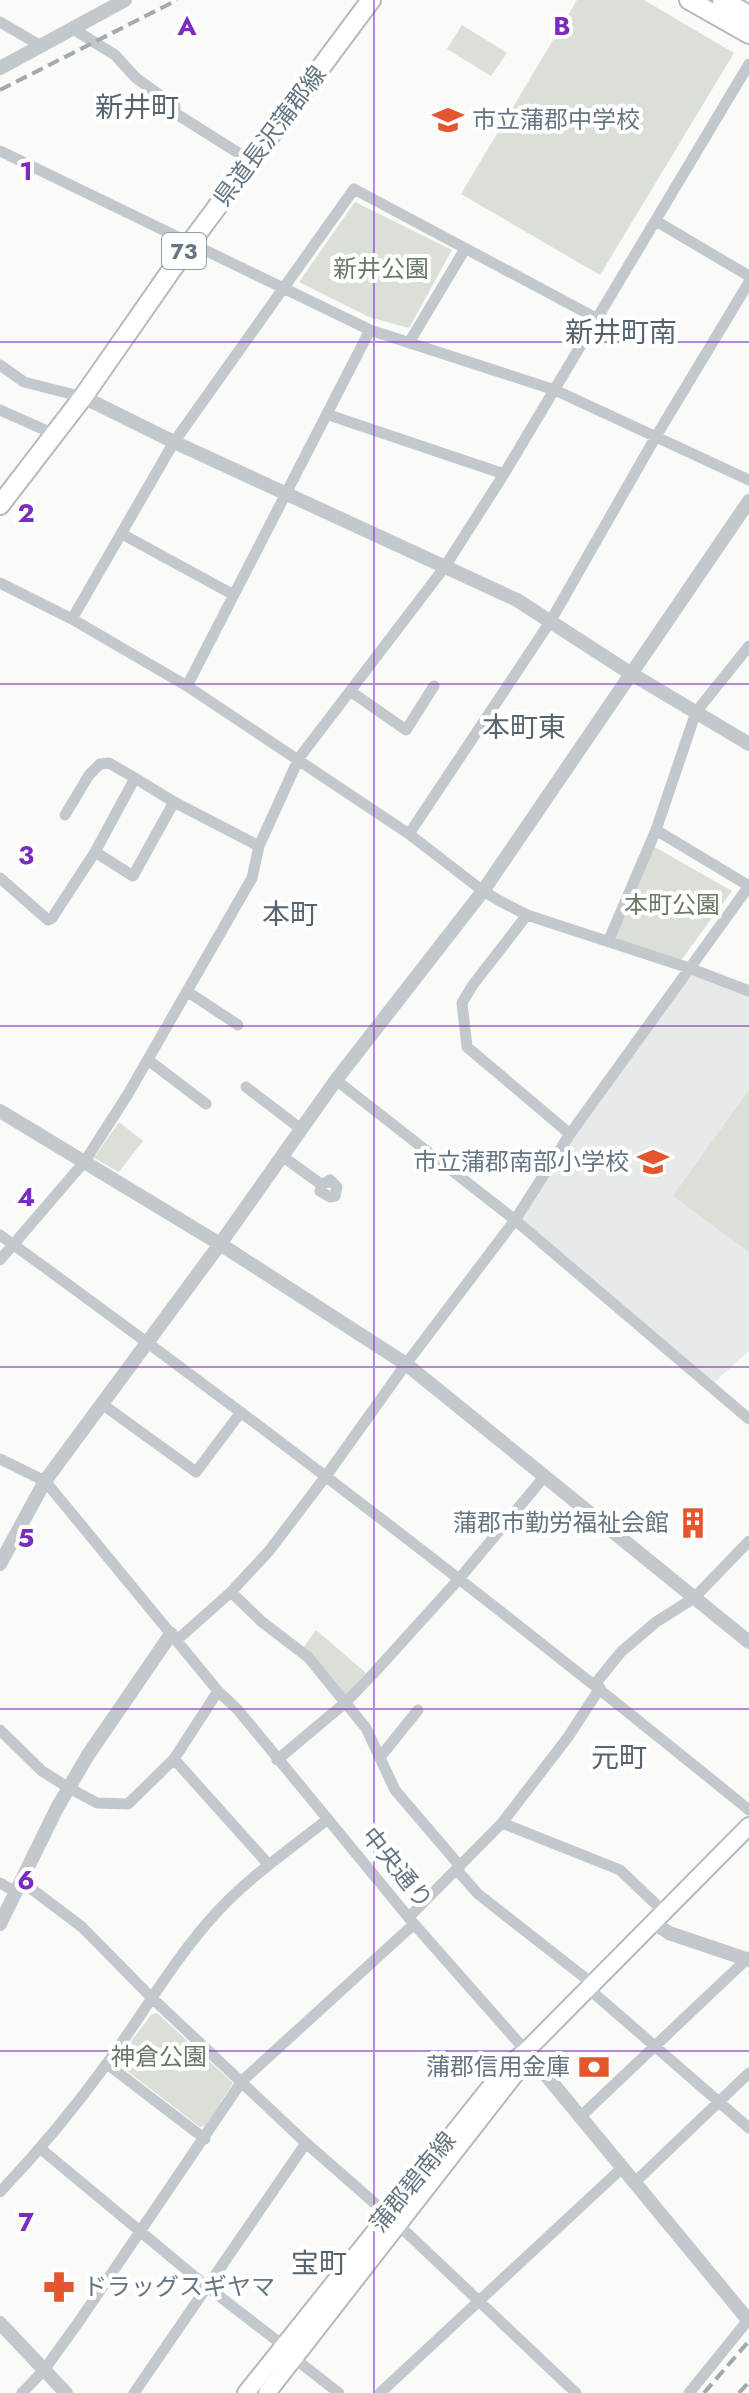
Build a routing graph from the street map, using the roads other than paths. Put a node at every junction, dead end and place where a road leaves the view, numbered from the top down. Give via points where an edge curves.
1 (125, 0) edge
2 (371, 0) edge
3 (689, 0) edge
4 (722, 0) edge
5 (749, 15) edge
6 (0, 22) edge
7 (73, 29) junction
8 (749, 34) edge
9 (41, 46) junction
10 (749, 64) edge
11 (0, 68) edge
12 (0, 151) edge
13 (251, 161) junction
14 (656, 221) junction
15 (191, 242) junction
16 (465, 249) junction
17 (749, 276) edge
18 (749, 282) edge
19 (286, 287) junction
20 (596, 318) junction
21 (370, 330) junction
22 (410, 341) junction
23 (0, 365) edge
24 (555, 390) junction
25 (83, 397) junction
26 (0, 410) edge
27 (329, 415) junction
28 (54, 434) junction
29 (655, 438) junction
30 (174, 442) junction
31 (504, 474) junction
32 (749, 480) edge
33 (287, 493) junction
34 (749, 501) edge
35 (0, 505) edge
36 (122, 534) junction
37 (444, 568) junction
38 (0, 583) edge
39 (232, 594) junction
40 (72, 619) junction
41 (550, 622) junction
42 (749, 646) edge
43 (630, 673) junction
44 (187, 686) junction
45 (434, 686) dead end
46 (350, 691) junction
47 (696, 712) junction
48 (749, 744) edge
49 (299, 758) junction
50 (135, 778) junction
51 (174, 802) junction
52 (65, 815) dead end
53 (656, 830) junction
54 (409, 834) junction
55 (259, 846) junction
56 (95, 852) junction
57 (0, 878) edge
58 (749, 886) edge
59 (483, 891) junction
60 (527, 915) junction
61 (608, 942) junction
62 (689, 968) junction
63 (749, 991) edge
64 (188, 992) junction
65 (238, 1025) dead end
66 (148, 1060) junction
67 (336, 1080) junction
68 (246, 1087) dead end
69 (206, 1104) dead end
70 (0, 1111) edge
71 (301, 1129) junction
72 (570, 1134) junction
73 (282, 1156) junction
74 (85, 1161) junction
75 (322, 1185) dead end
76 (515, 1220) junction
77 (0, 1235) edge
78 (13, 1244) junction
79 (220, 1244) junction
80 (0, 1260) edge
81 (148, 1342) junction
82 (406, 1364) junction
83 (102, 1404) junction
84 (241, 1412) junction
85 (749, 1419) edge
86 (0, 1459) edge
87 (326, 1476) junction
88 (544, 1477) junction
89 (45, 1481) junction
90 (749, 1541) edge
91 (0, 1564) edge
92 (459, 1579) junction
93 (231, 1592) junction
94 (694, 1598) junction
95 (174, 1637) junction
96 (749, 1642) edge
97 (597, 1686) junction
98 (218, 1691) junction
99 (345, 1703) junction
100 (418, 1710) dead end
101 (0, 1730) edge
102 (381, 1756) junction
103 (174, 1759) junction
104 (277, 1760) junction
105 (69, 1788) junction
106 (749, 1810) edge
107 (328, 1819) junction
108 (502, 1823) junction
109 (749, 1826) edge
110 (269, 1865) junction
111 (458, 1868) junction
112 (0, 1883) edge
113 (18, 1886) junction
114 (659, 1917) junction
115 (412, 1921) junction
116 (0, 1924) edge
117 (748, 1959) edge
118 (591, 1986) junction
119 (151, 1997) junction
120 (656, 2047) junction
121 (526, 2051) junction
122 (107, 2064) junction
123 (749, 2073) edge
124 (242, 2081) junction
125 (719, 2102) junction
126 (579, 2118) junction
127 (749, 2128) edge
128 (205, 2139) junction
129 (306, 2143) junction
130 (41, 2149) junction
131 (622, 2168) junction
132 (634, 2183) junction
133 (0, 2192) edge
134 (392, 2220) junction
135 (141, 2231) junction
136 (206, 2286) junction
137 (478, 2301) junction
138 (749, 2320) edge
139 (0, 2323) edge
140 (289, 2352) junction
141 (44, 2370) junction
142 (22, 2393) edge
143 (66, 2393) edge
144 (134, 2393) edge
145 (246, 2393) edge
146 (267, 2393) edge
147 (339, 2393) edge
148 (380, 2393) edge
149 (576, 2393) edge
150 (689, 2393) edge

1 - 7 street
2 - 13 main road, 県道長沢蒲郡線 / 73
3 - 8 main road
4 - 5 main road
6 - 9 street
7 - 9 street
7 - 13 street via 115,55 175,106 175,113
9 - 11 street
10 - 14 street
12 - 15 street
13 - 15 main road, 県道長沢蒲郡線 / 73
14 - 17 street
14 - 20 street
15 - 19 street
15 - 25 main road, 県道長沢蒲郡線 / 73
16 - 19 street via 354,189
16 - 20 street
16 - 22 street
18 - 29 street
19 - 21 street
19 - 30 street
20 - 24 street
21 - 22 street
21 - 27 street
22 - 24 street
23 - 25 street via 24,382
24 - 29 street
24 - 31 street
25 - 28 main road, 県道長沢蒲郡線 / 73
25 - 30 street
26 - 28 street
27 - 31 street
27 - 33 street
28 - 35 main road, 県道長沢蒲郡線 / 73
29 - 32 street
29 - 41 street
30 - 33 street
30 - 36 street
31 - 37 street
33 - 37 street
33 - 39 street
34 - 43 street
36 - 39 street
36 - 40 street
37 - 41 street via 506,594
37 - 46 street
38 - 40 street
39 - 44 street
40 - 44 street
41 - 43 street
41 - 54 street
42 - 47 street
43 - 47 street
43 - 59 street
44 - 49 street
45 - 46 street via 406,730
46 - 49 street
47 - 48 street
47 - 53 street
49 - 54 street
49 - 55 street
50 - 51 street
50 - 52 street via 109,763 100,764
50 - 56 street
51 - 55 street
51 - 56 street via 133,876
53 - 58 street
53 - 61 street
54 - 59 street
55 - 64 street via 252,878
56 - 57 street via 48,920
58 - 62 street
59 - 60 street
59 - 67 street
60 - 61 street
60 - 72 street via 462,1003 467,1047
61 - 62 street
62 - 63 street
62 - 72 street
64 - 65 street
64 - 66 street
66 - 69 street
66 - 74 street
67 - 71 street
67 - 76 street
68 - 71 street
70 - 74 street
71 - 73 street
72 - 76 street
73 - 75 street
73 - 79 street
74 - 78 street
74 - 79 street
76 - 82 street
76 - 85 street
77 - 78 street
78 - 80 street
78 - 81 street
79 - 81 street
79 - 82 street
81 - 83 street
81 - 84 street
82 - 87 street
82 - 88 street
83 - 84 street via 196,1472
83 - 89 street
84 - 87 street
86 - 89 street, 中央通り
87 - 92 street
87 - 93 street
88 - 92 street
88 - 94 street
89 - 91 street
89 - 95 street, 中央通り
90 - 94 street
92 - 97 street
92 - 99 street
93 - 95 street
93 - 99 street via 308,1657
94 - 96 street
94 - 97 street via 621,1652
95 - 98 street, 中央通り
95 - 105 street
97 - 106 street
97 - 108 street via 568,1737
98 - 103 street
98 - 104 street, 中央通り
99 - 102 street
99 - 104 street
100 - 102 street
101 - 105 street via 42,1771
102 - 111 street via 395,1790
103 - 105 street via 128,1804 97,1803
103 - 110 street
104 - 107 street, 中央通り
105 - 113 street
107 - 110 street
107 - 115 street, 中央通り
108 - 111 street
108 - 114 street via 620,1870
109 - 114 main road, 蒲郡碧南線
110 - 119 street via 217,1911
111 - 115 street
111 - 118 street via 478,1894
112 - 113 street
113 - 116 street
113 - 119 street via 67,1914
114 - 117 street via 669,1933
114 - 118 main road, 蒲郡碧南線
115 - 121 street, 中央通り
115 - 124 street
117 - 120 street
118 - 120 street
118 - 121 main road, 蒲郡碧南線
119 - 122 street
119 - 124 street
120 - 125 street
120 - 126 street
121 - 126 street, 中央通り
121 - 134 main road, 蒲郡碧南線 via 516,2073
122 - 128 street
122 - 130 street
123 - 125 street
124 - 128 street
124 - 129 street
125 - 127 street
125 - 132 street
126 - 131 street, 中央通り
128 - 135 street
129 - 134 street
129 - 136 street
130 - 133 street
130 - 135 street
131 - 132 street, 中央通り
131 - 137 street
132 - 138 street, 中央通り
134 - 137 street
134 - 140 main road, 蒲郡碧南線
135 - 136 street
135 - 141 street
136 - 140 street
136 - 144 street
137 - 148 street
137 - 149 street
138 - 150 street
139 - 141 street
140 - 145 main road, 蒲郡碧南線
140 - 146 main road, 蒲郡碧南線
140 - 147 street
141 - 142 street
141 - 143 street

